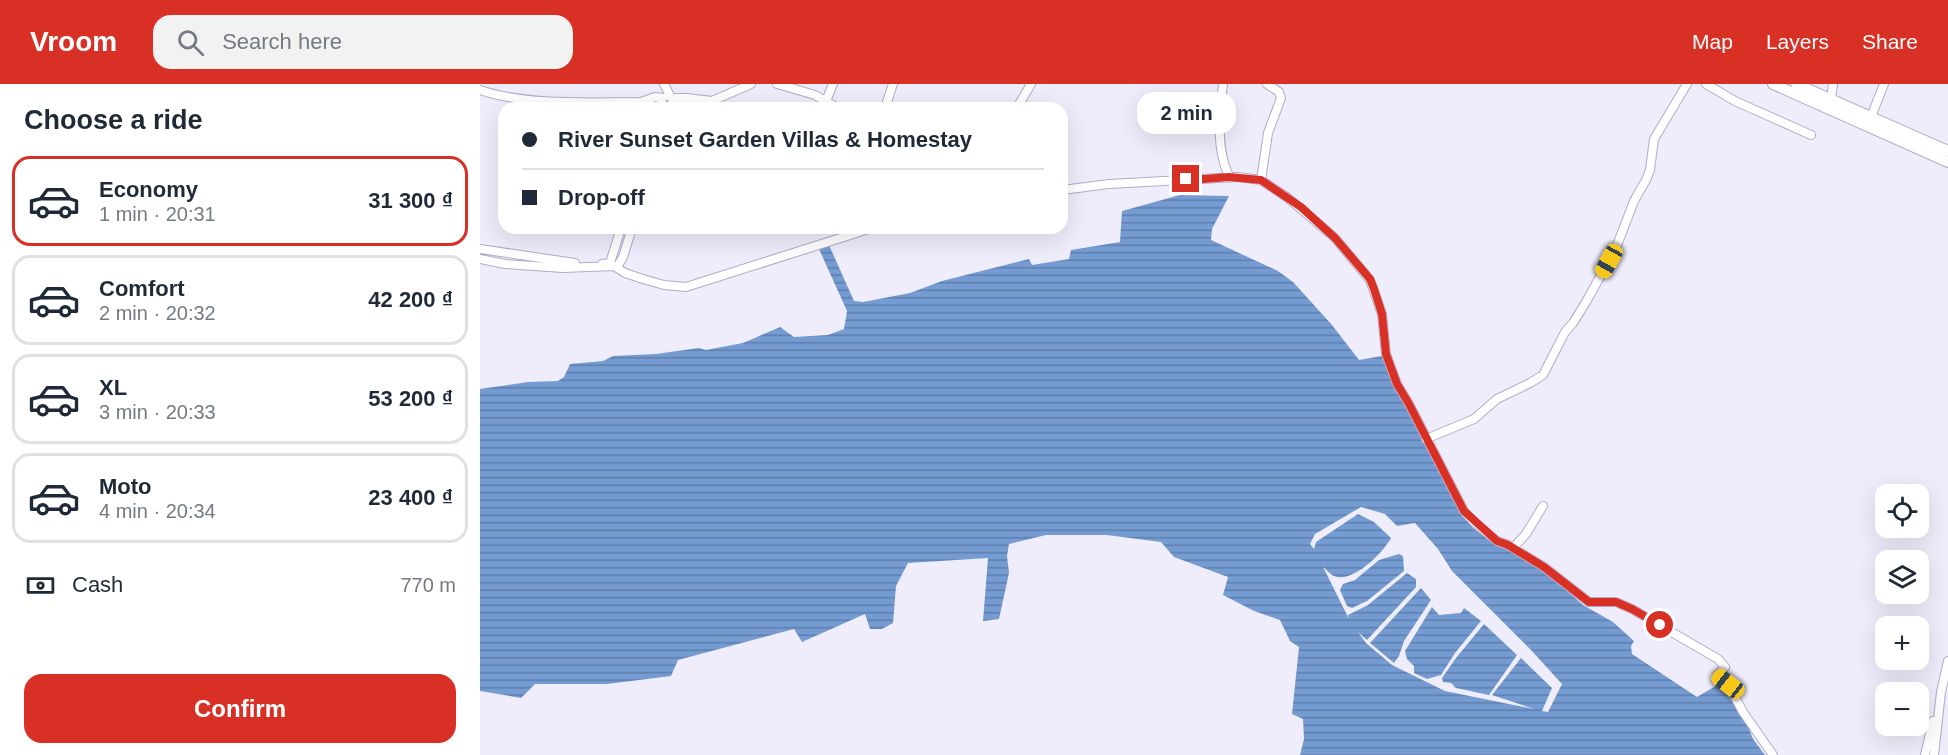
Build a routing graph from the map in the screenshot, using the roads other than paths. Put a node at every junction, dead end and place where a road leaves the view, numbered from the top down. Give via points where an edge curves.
1 (664, 84) edge
2 (751, 84) edge
3 (777, 84) edge
4 (833, 84) edge
5 (893, 84) edge
6 (1031, 84) edge
7 (1223, 84) edge
8 (1267, 84) edge
9 (1687, 84) edge
10 (1706, 84) edge
11 (1773, 84) edge
12 (1796, 84) edge
13 (1833, 84) edge
14 (1884, 84) edge
15 (480, 90) edge
16 (1832, 99) junction
17 (826, 101) joint
18 (629, 102) edge
19 (641, 102) edge
20 (661, 102) edge
21 (671, 102) edge
22 (675, 102) edge
23 (887, 102) edge
24 (1020, 102) edge
25 (1871, 117) junction
26 (1811, 135) dead end
27 (1948, 151) edge
28 (1948, 162) edge
29 (1229, 177) junction
30 (1261, 180) junction
31 (1068, 189) edge
32 (619, 234) edge
33 (630, 234) edge
34 (853, 234) edge
35 (480, 249) edge
36 (480, 260) edge
37 (617, 267) junction
38 (1426, 439) junction
39 (1544, 506) dead end
40 (1513, 548) junction
41 (1948, 661) edge
42 (1940, 701) junction
43 (1773, 755) edge
44 (1924, 755) edge
45 (1934, 755) edge

1 - 21 street
2 - 22 street via 712,101 679,97
3 - 17 street
4 - 17 street
5 - 23 street
6 - 24 street
7 - 29 street via 1220,126 1223,162
8 - 30 street via 1281,95 1268,133
9 - 38 street via 1654,139 1650,170 1612,255 1543,375 1497,399 1474,419
10 - 26 street
11 - 28 main road
12 - 16 main road
13 - 16 street
14 - 25 street
15 - 18 street via 522,99
16 - 25 main road
19 - 20 street via 663,98
25 - 27 main road
29 - 30 street
29 - 31 street
30 - 38 street via 1329,232 1370,279 1382,314 1386,354
32 - 35 street via 610,263 606,264 587,265
33 - 37 street
34 - 37 street via 686,287 653,282
36 - 37 street via 563,268
38 - 40 street via 1464,511 1497,541
39 - 40 street
40 - 43 street via 1589,602 1616,602 1632,609 1718,659 1725,667 1717,676 1728,684
41 - 42 street
42 - 44 street
42 - 45 street

